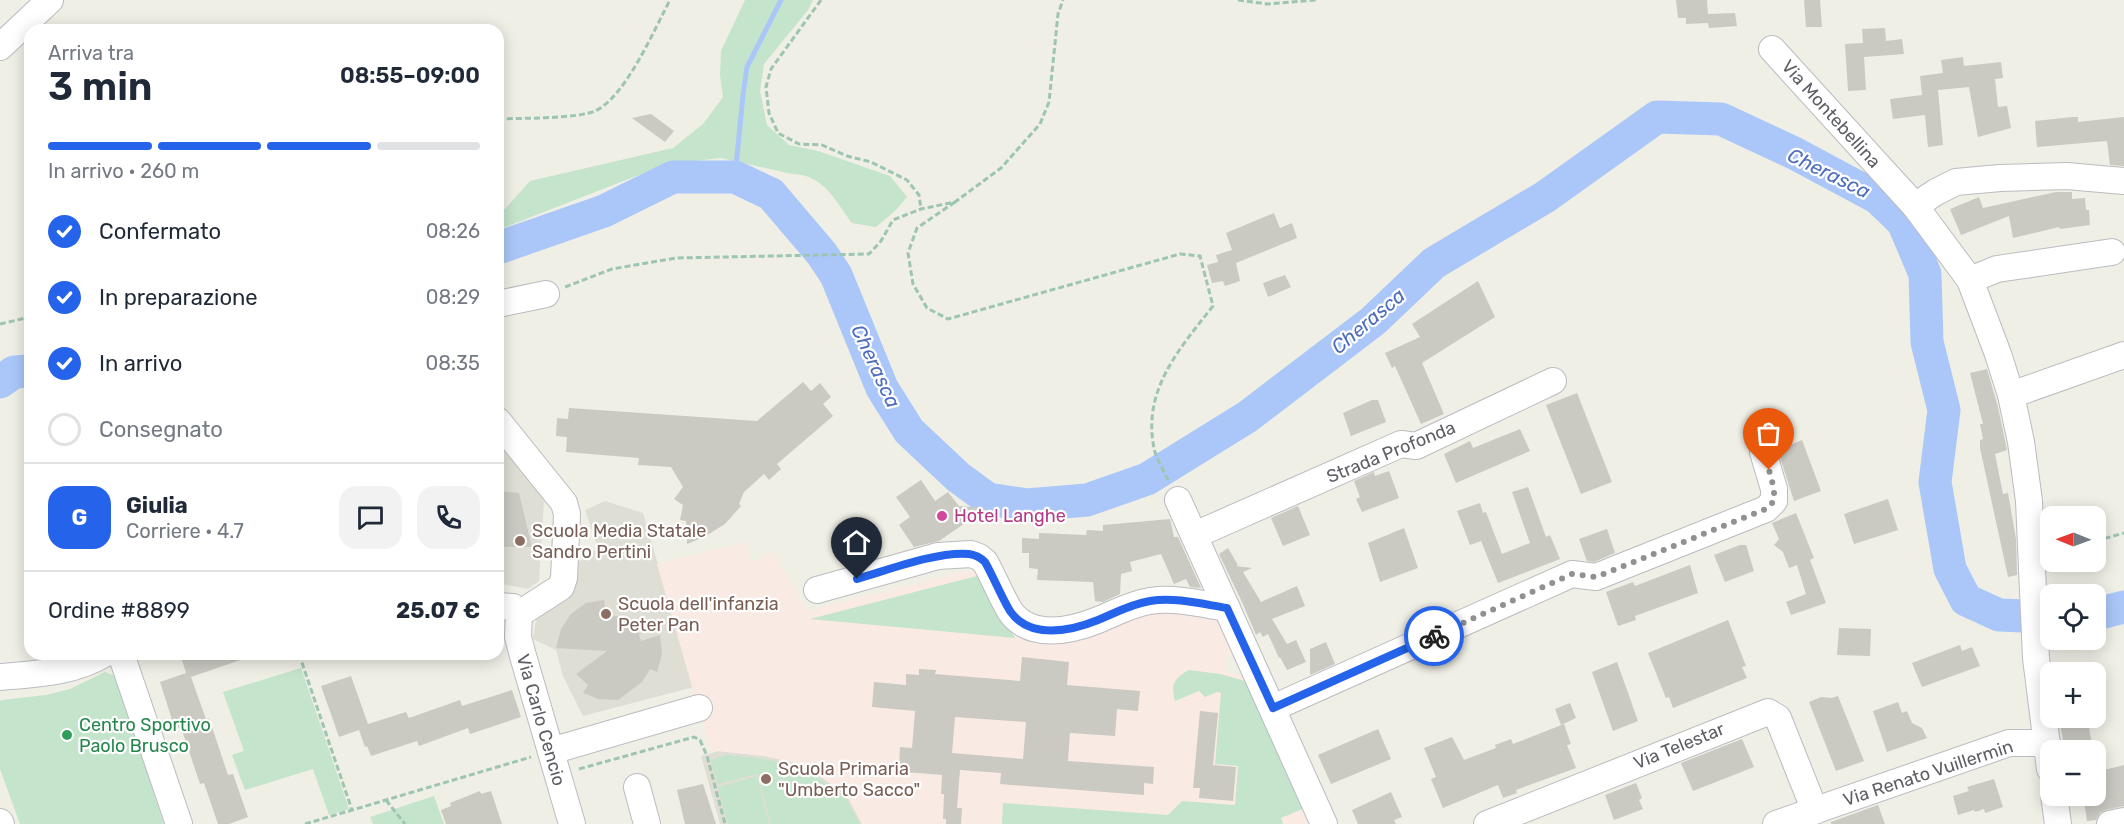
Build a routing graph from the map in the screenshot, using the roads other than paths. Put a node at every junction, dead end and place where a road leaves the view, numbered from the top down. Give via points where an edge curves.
1 (50, 0) edge
2 (24, 24) edge
3 (24, 24) edge
4 (0, 47) edge
5 (1772, 49) dead end
6 (2124, 181) edge
7 (1915, 206) junction
8 (2112, 252) dead end
9 (1970, 280) junction
10 (546, 294) road end
11 (504, 303) edge
12 (2124, 355) edge
13 (1553, 381) dead end
14 (2011, 395) junction
15 (504, 428) edge
16 (1763, 452) dead end
17 (1178, 500) road end
18 (1195, 535) junction
19 (817, 590) dead end
20 (1227, 608) junction
21 (508, 610) edge
22 (94, 660) edge
23 (123, 660) edge
24 (0, 677) edge
25 (699, 708) dead end
26 (1273, 708) junction
27 (2047, 740) edge
28 (2040, 743) edge
29 (554, 763) junction
30 (637, 787) dead end
31 (2056, 806) edge
32 (1815, 811) junction
33 (2124, 821) edge
34 (179, 824) edge
35 (572, 824) edge
36 (647, 824) edge
37 (1324, 824) edge
38 (1487, 824) edge
39 (1776, 824) edge
40 (2058, 824) edge
41 (2110, 824) edge

1 - 2 street
3 - 4 street
5 - 7 street, Via Montebellina
6 - 7 street via 2067,176 1956,182
7 - 9 street, Via Montebellina
8 - 9 street via 1997,268
9 - 14 street, Via Montebellina
10 - 11 street
12 - 14 street
13 - 18 street, Strada Profonda via 1416,446 1401,444
14 - 27 street, Via Montebellina via 2029,501 2036,658
15 - 21 street, Via Carlo Cencio via 564,503 567,514 561,587
16 - 26 street via 1774,489 1774,501 1766,509 1596,577 1572,574
17 - 18 street
18 - 20 street
19 - 20 street via 938,556 971,554 985,562 1011,612 1035,629 1075,628 1149,601
20 - 26 street
21 - 29 street, Via Carlo Cencio
22 - 24 street via 63,671
23 - 34 street
25 - 29 street
26 - 37 street
28 - 32 street, Via Renato Vuillermin via 2009,743
29 - 35 street, Via Carlo Cencio
30 - 36 street
31 - 40 street
32 - 38 street, Via Telestar via 1780,722 1768,712
32 - 39 street, Via Renato Vuillermin
33 - 41 street

